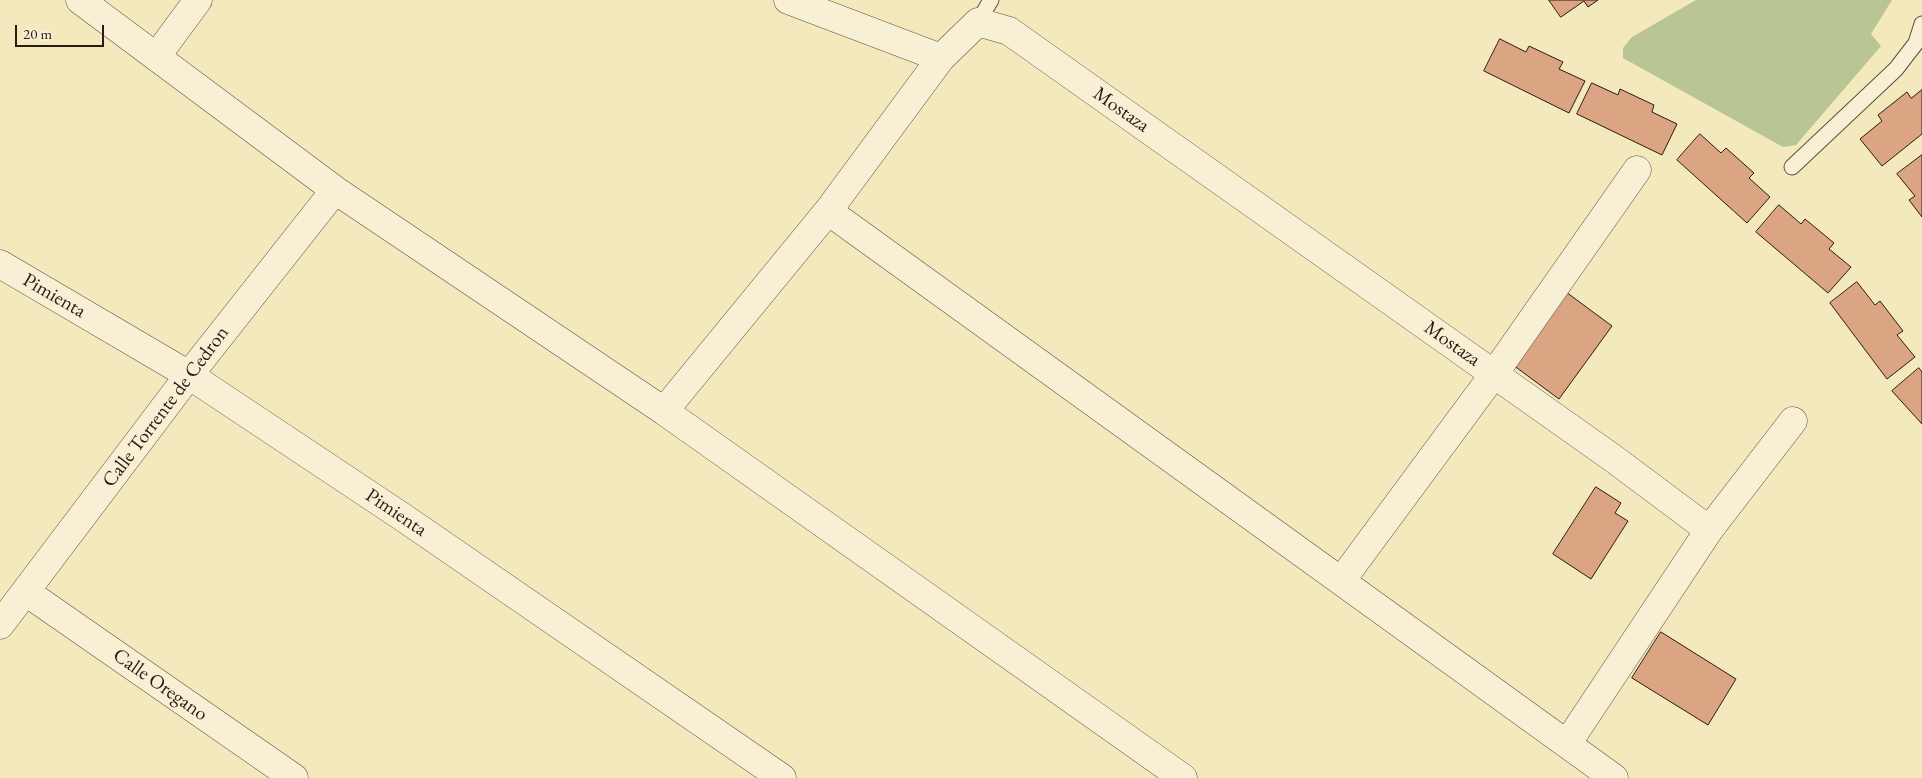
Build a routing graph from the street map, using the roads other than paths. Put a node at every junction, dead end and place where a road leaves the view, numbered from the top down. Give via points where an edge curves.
1 (80, 0) edge
2 (198, 0) edge
3 (788, 0) edge
4 (985, 11) edge
5 (1922, 24) edge
6 (156, 57) junction
7 (940, 58) junction
8 (1792, 166) dead end
9 (1636, 170) dead end
10 (335, 190) junction
11 (828, 211) junction
12 (0, 264) edge
13 (1494, 374) junction
14 (189, 375) junction
15 (664, 411) junction
16 (1793, 421) dead end
17 (1709, 530) junction
18 (1341, 581) junction
19 (26, 592) junction
20 (0, 625) edge
21 (1567, 744) junction
22 (294, 778) edge
23 (782, 778) edge
24 (1183, 778) edge
25 (1614, 778) edge

1 - 6 street
2 - 6 street
3 - 7 street
4 - 7 street
4 - 13 street, Mostaza
5 - 8 lane via 1916,43 1896,69
6 - 10 street
7 - 11 street
9 - 13 street
10 - 14 street, Calle Torrente de Cedron
10 - 15 street
11 - 15 street
11 - 18 street
12 - 14 street, Pimienta
13 - 17 street, Mostaza via 1662,492
13 - 18 street
14 - 19 street, Calle Torrente de Cedron
14 - 23 street, Pimienta via 404,518
15 - 24 street
16 - 17 street
17 - 21 street
18 - 21 street
19 - 20 street, Calle Torrente de Cedron
19 - 22 street, Calle Oregano
21 - 25 street

